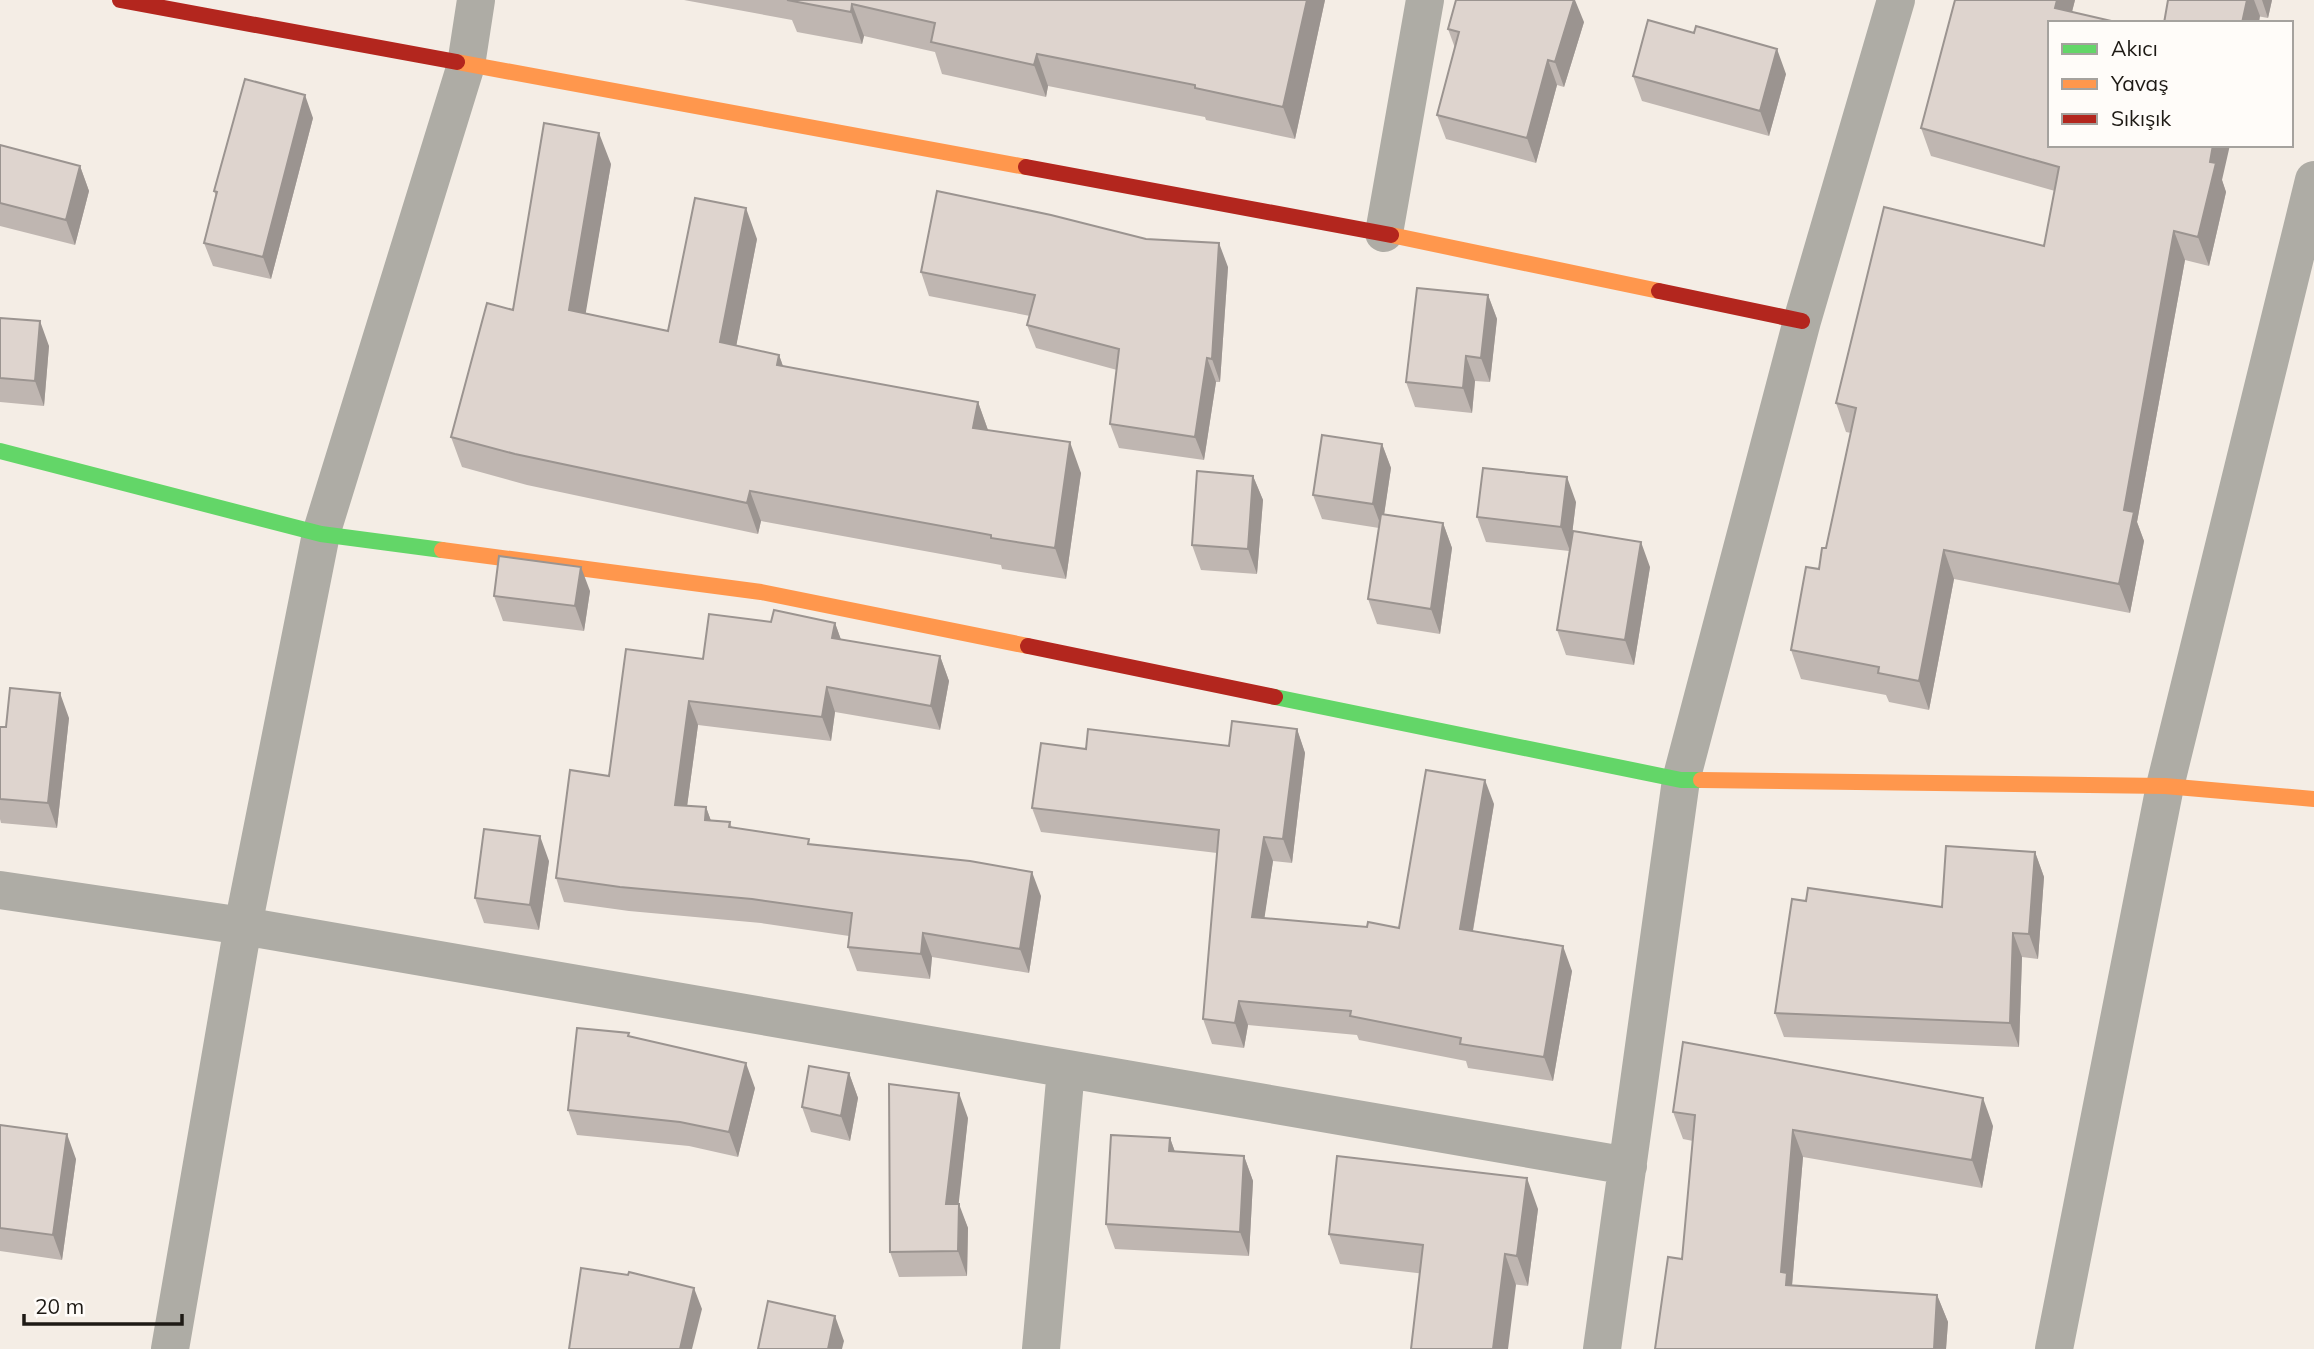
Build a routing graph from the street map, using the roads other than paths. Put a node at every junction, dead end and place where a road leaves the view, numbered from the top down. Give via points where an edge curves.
1 (120, 0) edge
2 (476, 0) edge
3 (1424, 0) edge
4 (1896, 0) edge
5 (466, 65) junction
6 (2314, 180) edge
7 (1384, 233) junction
8 (1802, 321) junction
9 (0, 451) edge
10 (321, 534) junction
11 (1682, 780) junction
12 (2165, 786) junction
13 (2314, 799) edge
14 (0, 890) edge
15 (243, 926) junction
16 (1066, 1069) junction
17 (1628, 1166) junction
18 (170, 1349) edge
19 (1041, 1349) edge
20 (1602, 1349) edge
21 (2054, 1349) edge

1 - 5 street
2 - 5 street
3 - 7 street
4 - 8 street
5 - 7 street
5 - 10 street
6 - 12 street
7 - 8 street
8 - 11 street
9 - 10 street
10 - 11 street via 761,592
10 - 15 street
11 - 12 street
11 - 17 street
12 - 13 street
12 - 21 street
14 - 15 street
15 - 16 street
15 - 18 street
16 - 17 street
16 - 19 street
17 - 20 street

